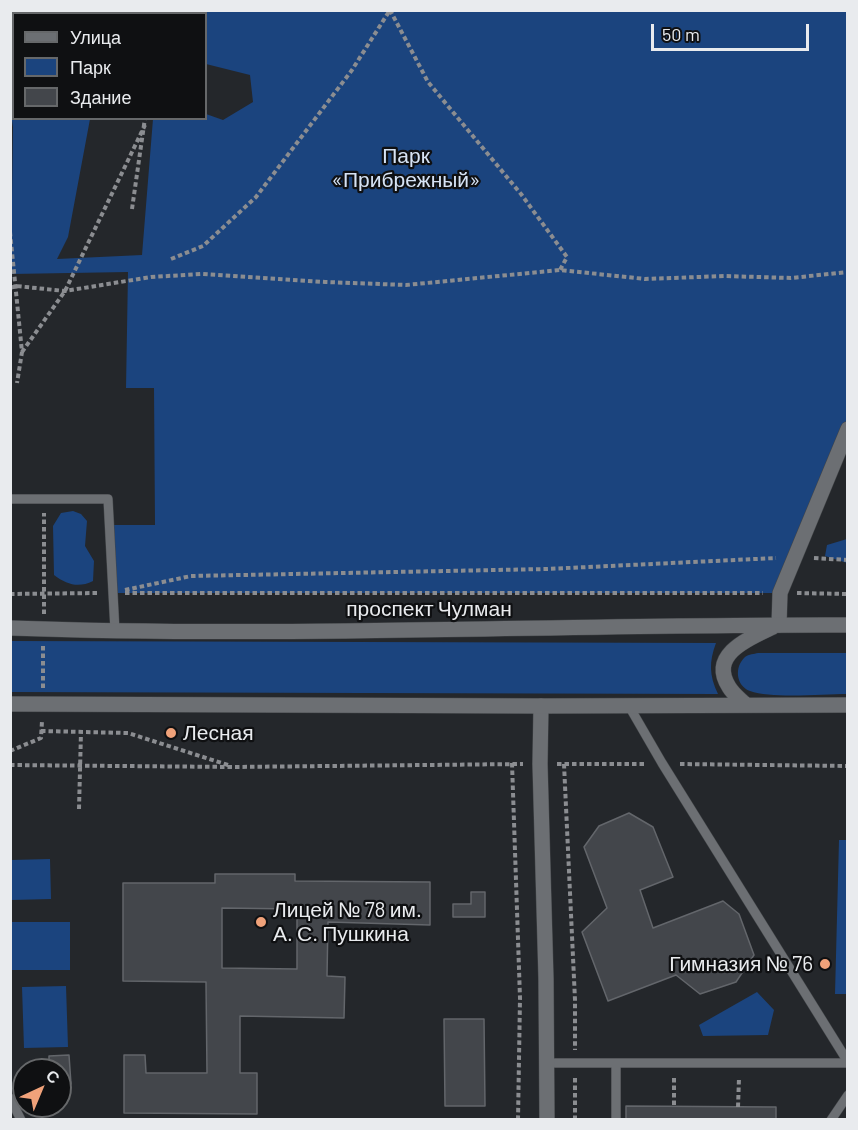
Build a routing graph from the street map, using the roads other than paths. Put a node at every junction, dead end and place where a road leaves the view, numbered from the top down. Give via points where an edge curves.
1 (848, 429) edge
2 (10, 499) edge
3 (779, 625) junction
4 (848, 625) edge
5 (10, 628) edge
6 (115, 631) junction
7 (10, 704) edge
8 (746, 705) junction
9 (848, 705) edge
10 (541, 706) junction
11 (629, 706) junction
12 (848, 1062) edge
13 (547, 1063) junction
14 (616, 1065) junction
15 (848, 1095) edge
16 (10, 1098) edge
17 (21, 1119) edge
18 (547, 1119) edge
19 (616, 1119) edge
20 (831, 1119) edge

1 - 3 main road via 780,593
2 - 6 lane via 108,499
3 - 4 main road, проспект Чулман
3 - 6 main road, проспект Чулман
3 - 8 main road via 740,642 727,656 723,671 729,687
5 - 6 main road, проспект Чулман
7 - 10 main road
8 - 9 main road
8 - 11 main road
10 - 11 main road
10 - 13 main road
11 - 12 lane
12 - 14 lane
13 - 14 lane
13 - 18 main road
14 - 19 lane
15 - 20 lane
16 - 17 lane

